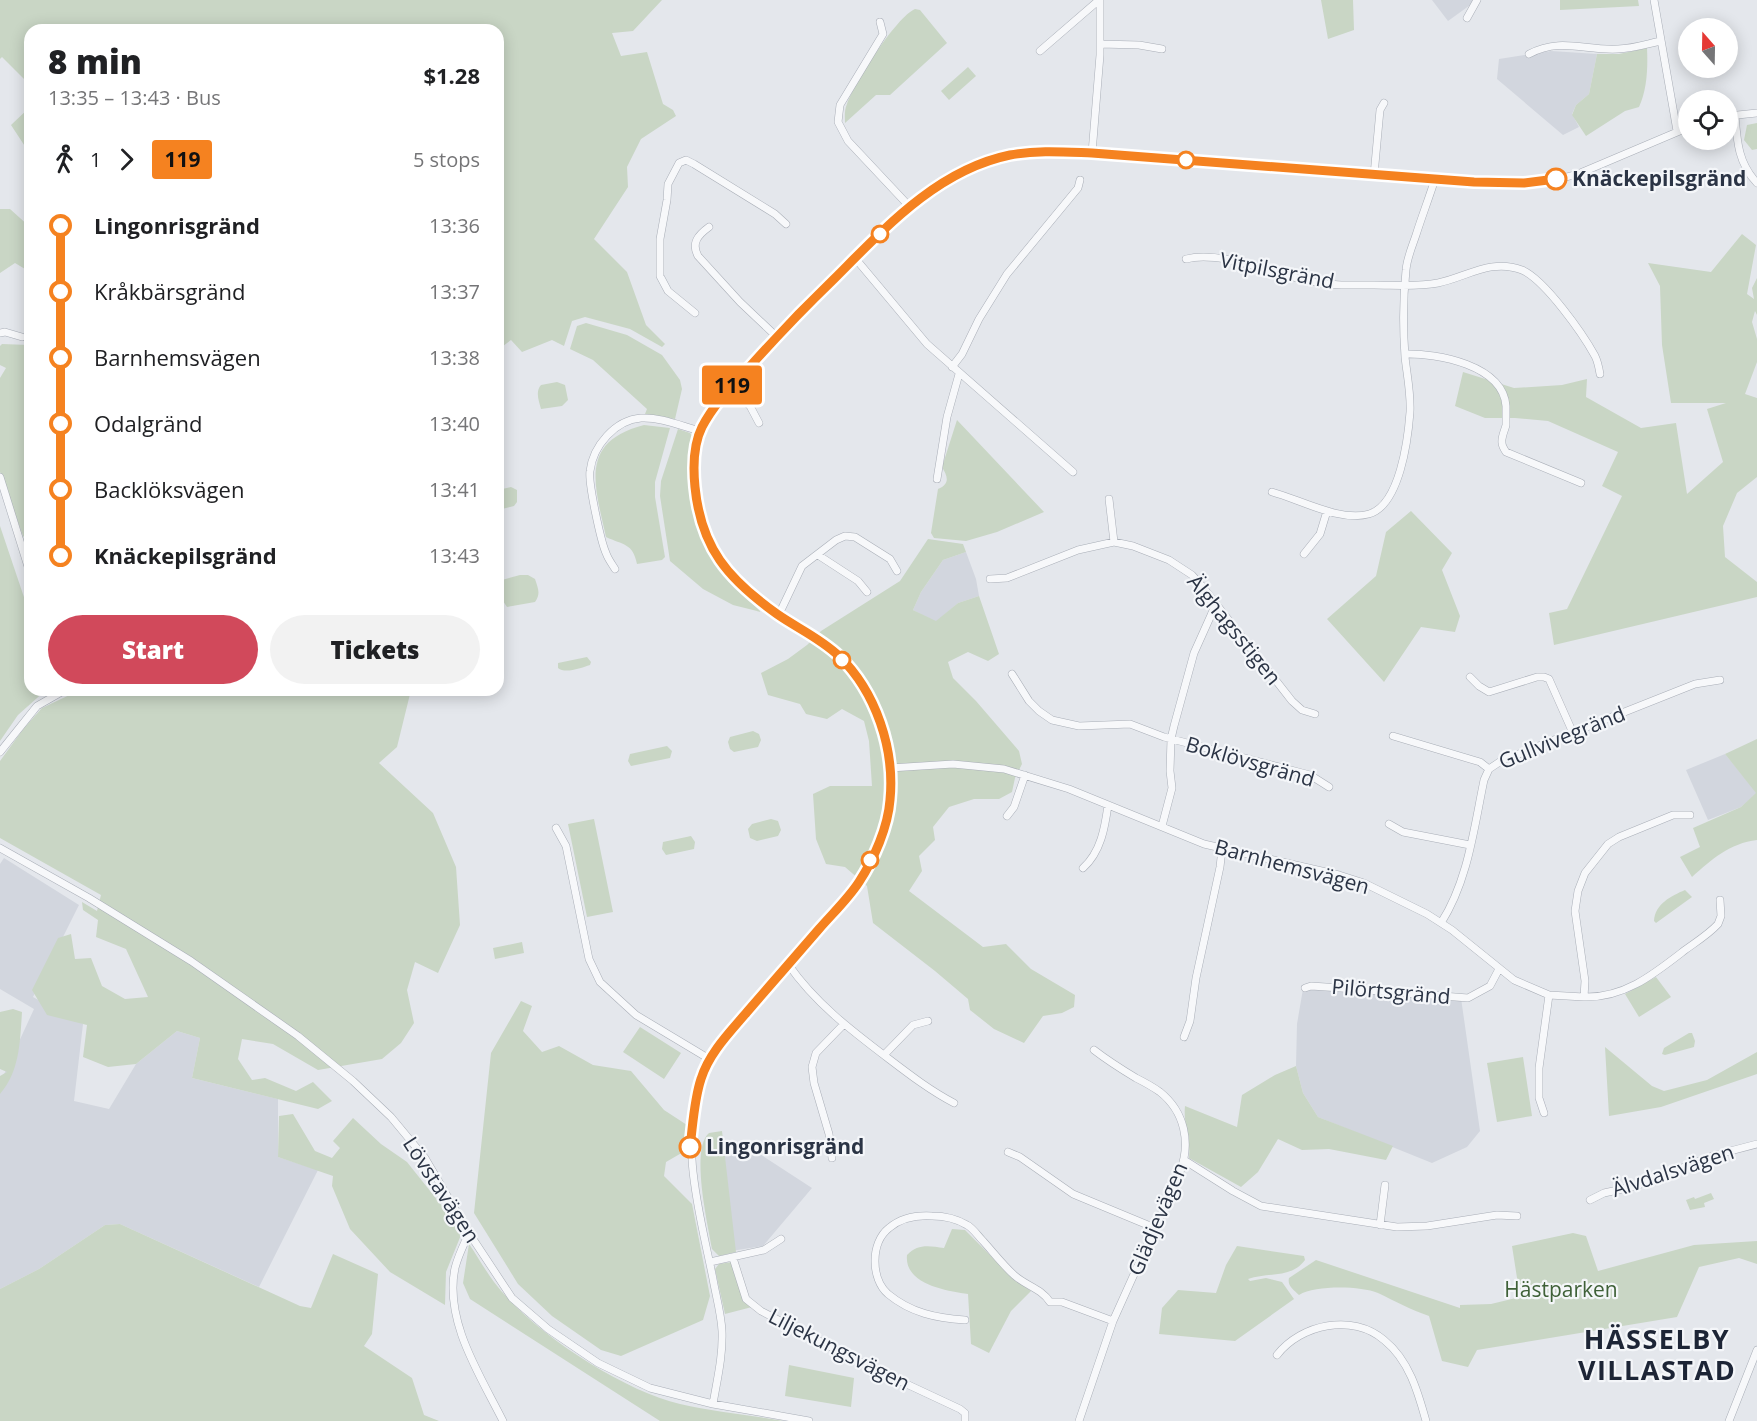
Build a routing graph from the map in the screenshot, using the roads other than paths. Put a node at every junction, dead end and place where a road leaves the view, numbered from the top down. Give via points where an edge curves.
1 (1099, 0) edge
2 (1477, 0) edge
3 (1653, 0) edge
4 (1467, 18) dead end
5 (880, 22) dead end
6 (1661, 42) junction
7 (1100, 44) junction
8 (1162, 49) dead end
9 (1040, 51) dead end
10 (1529, 54) dead end
11 (1384, 103) dead end
12 (1757, 113) edge
13 (1738, 115) edge
14 (1677, 131) joint
15 (1738, 147) edge
16 (1092, 153) junction
17 (1374, 175) junction
18 (1435, 179) junction
19 (1080, 180) dead end
20 (1757, 183) edge
21 (909, 206) junction
22 (786, 224) dead end
23 (709, 227) dead end
24 (855, 258) junction
25 (1186, 259) dead end
26 (1406, 284) junction
27 (695, 314) dead end
28 (0, 333) edge
29 (22, 337) dead end
30 (777, 337) junction
31 (1405, 354) junction
32 (952, 367) junction
33 (959, 374) junction
34 (1600, 374) dead end
35 (730, 388) junction
36 (759, 423) dead end
37 (700, 431) junction
38 (1073, 472) dead end
39 (0, 477) edge
40 (937, 479) dead end
41 (1581, 483) dead end
42 (1272, 492) dead end
43 (1109, 499) dead end
44 (1327, 511) junction
45 (1114, 542) junction
46 (24, 554) edge
47 (1304, 554) dead end
48 (818, 555) junction
49 (615, 569) dead end
50 (897, 571) dead end
51 (990, 579) dead end
52 (867, 592) dead end
53 (1216, 604) junction
54 (777, 614) junction
55 (1012, 674) dead end
56 (1470, 677) dead end
57 (1720, 680) dead end
58 (54, 696) edge
59 (1315, 714) dead end
60 (1573, 733) junction
61 (1393, 736) dead end
62 (1171, 739) junction
63 (0, 752) edge
64 (890, 768) junction
65 (1489, 769) junction
66 (1025, 775) junction
67 (1329, 786) dead end
68 (1108, 805) junction
69 (1690, 815) dead end
70 (1007, 816) dead end
71 (1389, 824) dead end
72 (1162, 826) junction
73 (556, 828) dead end
74 (1470, 845) junction
75 (0, 848) edge
76 (1222, 849) junction
77 (1083, 868) dead end
78 (1720, 900) dead end
79 (1441, 922) junction
80 (788, 964) junction
81 (1499, 969) junction
82 (1305, 988) dead end
83 (1549, 995) junction
84 (1584, 997) junction
85 (928, 1021) dead end
86 (844, 1024) junction
87 (1184, 1037) dead end
88 (1094, 1050) dead end
89 (884, 1055) junction
90 (711, 1060) junction
91 (954, 1103) dead end
92 (1544, 1113) dead end
93 (1757, 1144) edge
94 (1008, 1152) dead end
95 (832, 1158) dead end
96 (1184, 1160) junction
97 (1385, 1185) dead end
98 (1590, 1200) dead end
99 (1517, 1216) dead end
100 (1380, 1225) junction
101 (1155, 1228) junction
102 (469, 1233) junction
103 (781, 1239) dead end
104 (733, 1258) junction
105 (710, 1262) junction
106 (965, 1320) dead end
107 (1113, 1321) junction
108 (1757, 1350) edge
109 (1277, 1355) dead end
110 (713, 1404) junction
111 (503, 1421) edge
112 (809, 1421) edge
113 (965, 1421) edge
114 (1079, 1421) edge
115 (1426, 1421) edge
116 (1729, 1421) edge

1 - 7 street
1 - 9 street
2 - 4 street
3 - 6 street
5 - 21 street via 883,34 840,105 838,122 848,141
6 - 10 street via 1619,50 1544,46
6 - 14 street
7 - 8 street
7 - 16 street
11 - 17 street
12 - 13 street
14 - 18 street via 1562,178 1524,183
15 - 20 street via 1745,168
16 - 17 street
16 - 21 street via 1037,152 990,160 942,183
17 - 18 street
18 - 26 street via 1409,251
19 - 32 street via 1078,188 1008,274
21 - 24 street
22 - 27 street via 694,164 686,160 679,163 668,184 659,246 660,276 665,288
23 - 30 street via 695,243 698,256
24 - 30 street
24 - 32 street via 927,344
25 - 26 street, Vitpilsgränd via 1207,256 1311,282
26 - 31 street
26 - 34 street, Vitpilsgränd via 1437,283 1489,266 1523,271 1556,300 1597,359
28 - 29 street
30 - 35 street
31 - 41 street via 1422,353 1461,362 1485,375 1504,394 1506,426 1502,443 1506,452
31 - 44 street via 1410,412 1399,474 1391,494 1384,505 1371,513 1347,515
32 - 33 street
33 - 38 street
33 - 40 street
35 - 36 street via 746,402
35 - 37 street
37 - 49 street via 640,418 611,431 601,443 590,473 605,552
37 - 54 street via 694,450 693,476 707,542 739,583
39 - 46 street
42 - 44 street
43 - 45 street
44 - 47 street via 1320,534
45 - 51 street, Älghagsstigen via 1078,550 1007,578
45 - 53 street, Älghagsstigen via 1181,567
48 - 50 street via 849,535 890,559
48 - 52 street via 858,581
48 - 54 street via 802,566
53 - 59 street, Älghagsstigen via 1292,701
53 - 62 street via 1194,653
54 - 64 street via 822,642 852,671 874,707
55 - 62 street, Boklövsgränd via 1029,701 1052,720 1079,726 1130,724
56 - 60 street via 1489,692 1537,677 1549,679
57 - 60 street, Gullvivegränd via 1695,684
58 - 63 street via 37,706
60 - 65 street, Gullvivegränd
61 - 65 street via 1480,762
62 - 67 street, Boklövsgränd via 1310,775
62 - 72 street via 1172,789
64 - 66 street, Barnhemsvägen via 972,765
64 - 80 street via 886,820 859,883
65 - 74 street, Gullvivegränd
66 - 68 street, Barnhemsvägen
66 - 70 street
68 - 72 street, Barnhemsvägen
68 - 77 street via 1098,849
69 - 84 street via 1673,815 1619,837 1585,873 1575,911
71 - 74 street via 1403,832
72 - 76 street, Barnhemsvägen
73 - 90 street via 566,846 589,959 600,982 636,1015
74 - 79 street, Gullvivegränd via 1460,885
75 - 102 street, Lövstavägen via 191,961 298,1036 353,1081 391,1117 425,1158
76 - 79 street, Barnhemsvägen via 1373,887
76 - 87 street
78 - 84 street, Barnhemsvägen via 1719,924 1657,972 1623,991
79 - 81 street, Barnhemsvägen
80 - 86 street
80 - 90 street via 719,1045
81 - 82 street, Pilörtsgränd via 1490,986 1468,998
81 - 83 street, Barnhemsvägen
83 - 84 street, Barnhemsvägen
83 - 92 street via 1539,1068 1539,1098
85 - 89 street via 913,1025
86 - 89 street
86 - 95 street via 816,1053 811,1070
88 - 96 street, Glädjevägen via 1161,1092 1172,1105 1187,1142
89 - 91 street
90 - 105 street via 701,1077 690,1147
93 - 98 street, Älvdalsvägen
94 - 101 street via 1020,1156 1073,1194
96 - 100 street via 1261,1206
96 - 101 street, Glädjevägen
97 - 100 street
99 - 100 street via 1486,1216 1427,1226
101 - 107 street, Glädjevägen
102 - 110 street, Lövstavägen via 512,1298 548,1329 598,1363 650,1388
102 - 111 street via 455,1269 456,1317
103 - 104 street via 764,1250
104 - 105 street
104 - 113 street, Liljekungsvägen via 746,1299 754,1306 960,1409 965,1413
105 - 110 street via 722,1332
106 - 107 street via 936,1318 887,1293 880,1284 875,1261 883,1233 913,1216 953,1219 968,1225 1015,1276 1044,1293 1050,1302 1062,1302
107 - 114 street, Glädjevägen
108 - 116 street
109 - 115 street via 1292,1340 1320,1326 1346,1326 1377,1335 1385,1340 1416,1385
110 - 112 street, Lövstavägen

